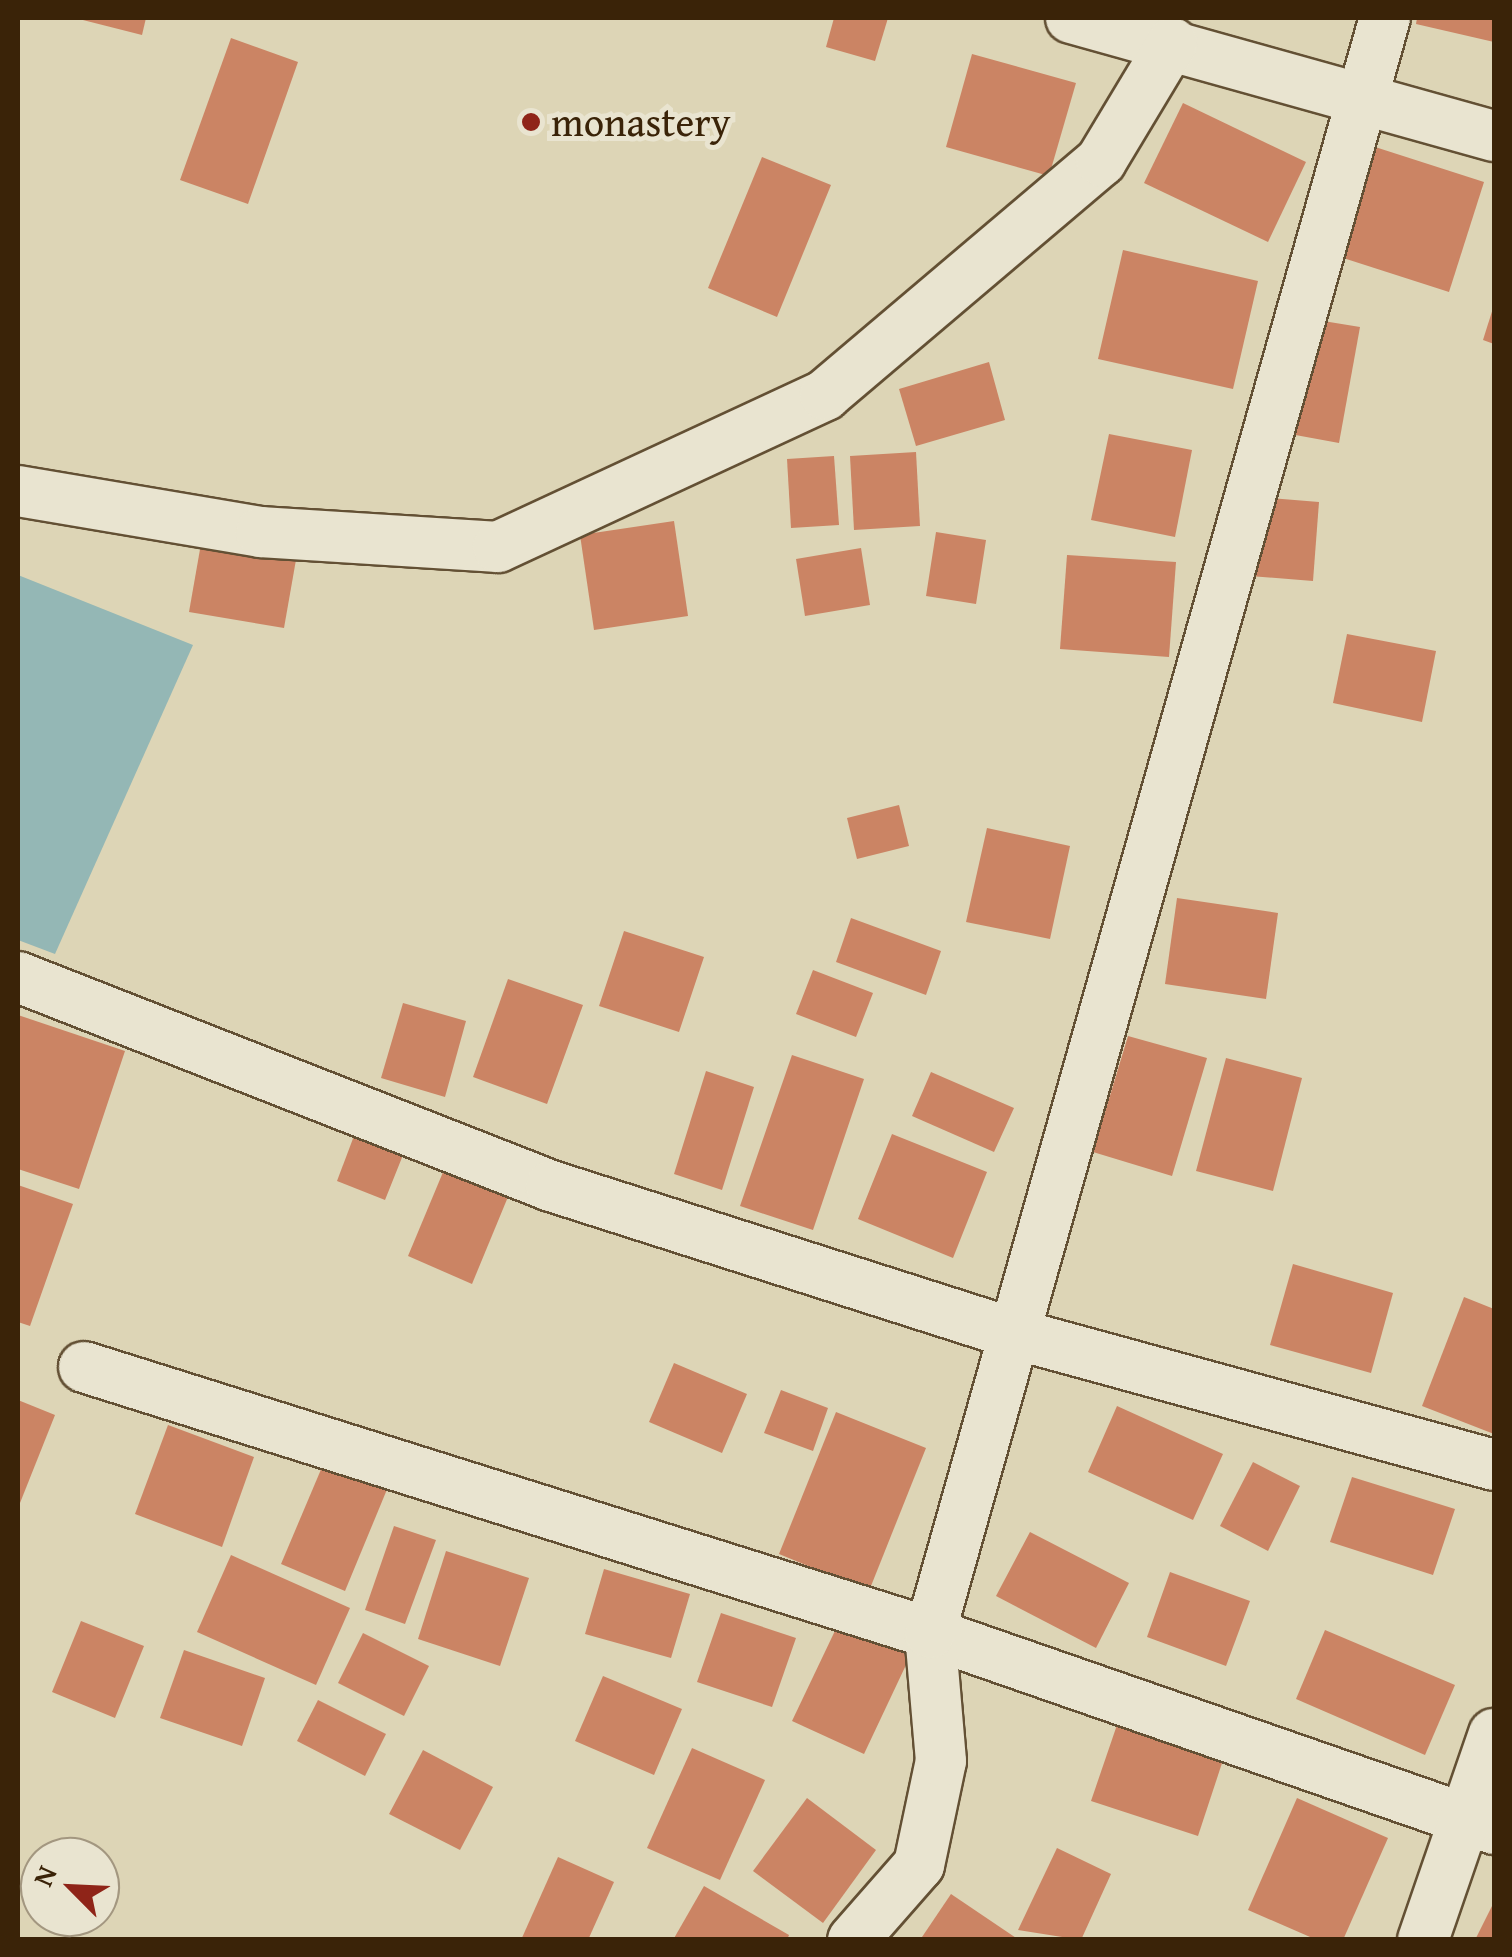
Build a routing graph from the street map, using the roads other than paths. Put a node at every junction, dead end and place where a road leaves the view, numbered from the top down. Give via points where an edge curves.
1 (1071, 18) edge
2 (1385, 18) edge
3 (1172, 42) junction
4 (1358, 97) junction
5 (1494, 136) edge
6 (18, 491) edge
7 (18, 977) edge
8 (1019, 1335) junction
9 (84, 1367) dead end
10 (1494, 1465) edge
11 (930, 1633) junction
12 (1494, 1734) edge
13 (1480, 1824) edge
14 (854, 1940) edge
15 (1423, 1940) edge

1 - 3 street
2 - 4 street
3 - 4 street
3 - 6 street via 1101,161 826,395 498,546 261,532
4 - 5 street
4 - 8 street
7 - 8 street via 552,1186
8 - 10 street
8 - 11 street
9 - 11 street
11 - 13 street
11 - 14 street via 941,1761 918,1865
12 - 13 street
13 - 15 street

